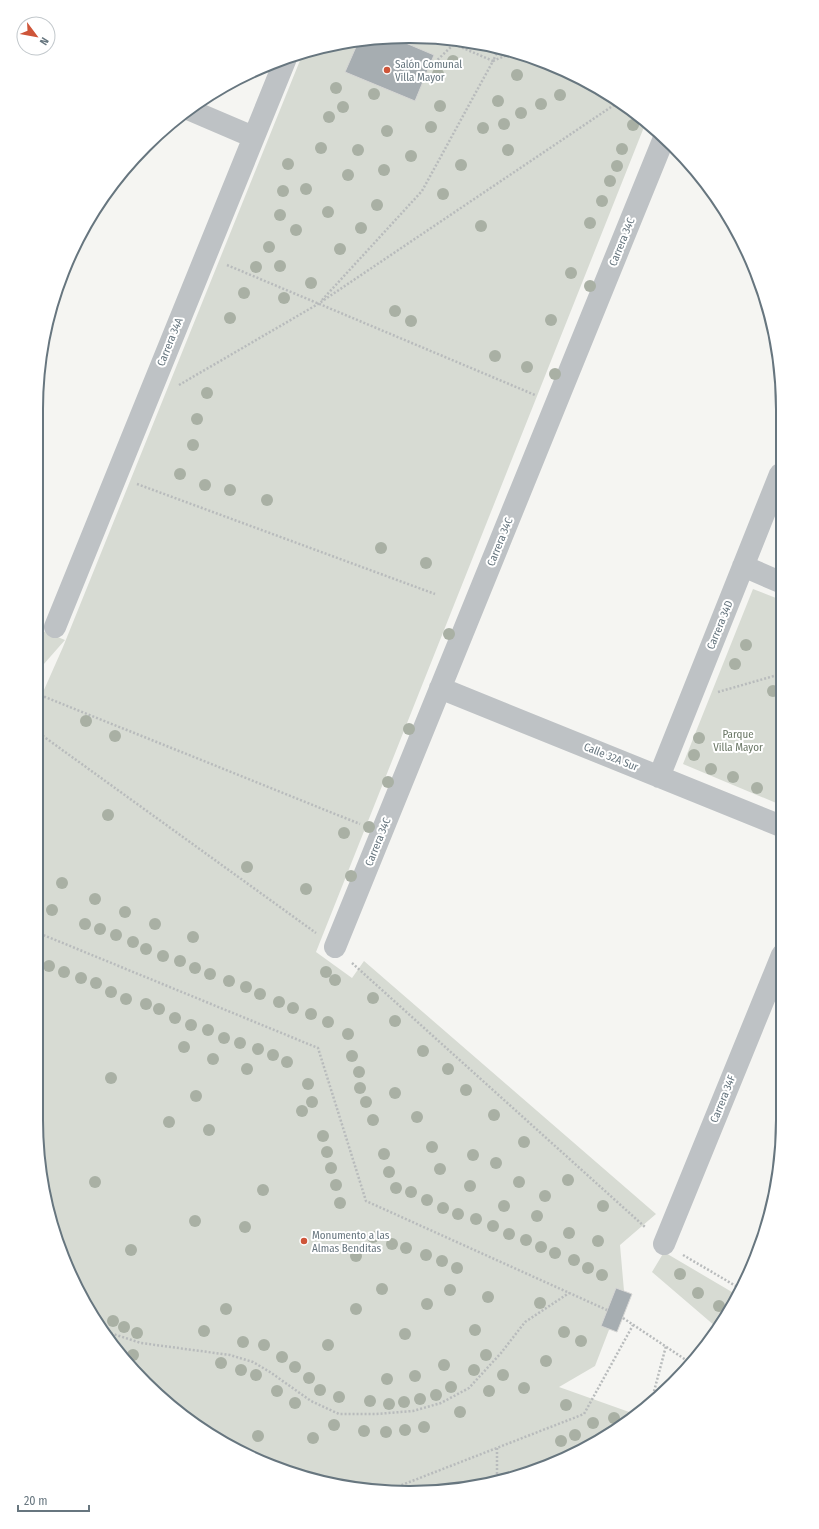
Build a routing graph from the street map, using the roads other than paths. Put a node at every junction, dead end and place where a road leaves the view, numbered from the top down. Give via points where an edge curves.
1 (283, 66) edge
2 (196, 112) edge
3 (254, 137) junction
4 (662, 144) edge
5 (776, 484) edge
6 (743, 566) junction
7 (776, 580) edge
8 (55, 627) dead end
9 (440, 688) junction
10 (659, 776) junction
11 (776, 824) edge
12 (335, 947) road end
13 (776, 970) edge
14 (664, 1244) road end

1 - 3 street, Carrera 34A
2 - 3 street
3 - 8 street, Carrera 34A
4 - 9 street, Carrera 34C
5 - 6 street, Carrera 34D
6 - 7 street
6 - 10 street, Carrera 34D
9 - 10 street, Calle 32A Sur
9 - 12 street, Carrera 34C
10 - 11 street, Calle 32A Sur
13 - 14 street, Carrera 34F

